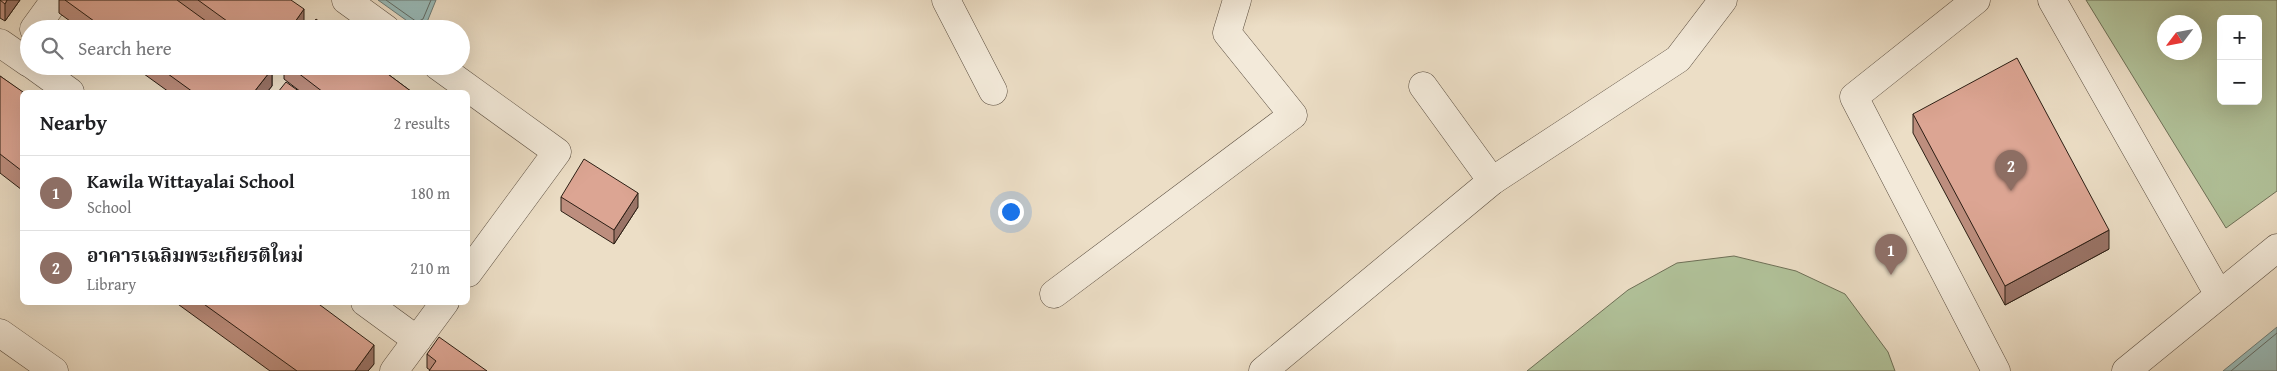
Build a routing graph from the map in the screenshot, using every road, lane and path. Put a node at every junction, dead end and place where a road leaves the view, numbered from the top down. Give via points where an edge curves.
1 (55, 0) edge
2 (346, 0) edge
3 (946, 0) edge
4 (1237, 0) edge
5 (1723, 0) edge
6 (1976, 0) edge
7 (2052, 0) edge
8 (41, 20) edge
9 (374, 20) edge
10 (49, 75) edge
11 (451, 75) edge
12 (1423, 86) dead end
13 (68, 90) edge
14 (994, 91) dead end
15 (1492, 181) junction
16 (2277, 248) edge
17 (470, 270) edge
18 (1054, 294) dead end
19 (2219, 296) junction
20 (369, 305) edge
21 (444, 305) edge
22 (0, 333) edge
23 (417, 340) junction
24 (54, 371) edge
25 (394, 371) edge
26 (1263, 371) edge
27 (1996, 371) edge
28 (2126, 371) edge

1 - 8 street
2 - 9 street
3 - 14 street
4 - 18 street via 1227,32 1294,115
5 - 15 street via 1678,59
6 - 27 street via 1854,97
7 - 19 street
10 - 13 street
11 - 17 street via 558,152
12 - 15 street
15 - 26 street
16 - 19 street
19 - 28 street
20 - 23 street
21 - 23 street
22 - 24 street
23 - 25 street

